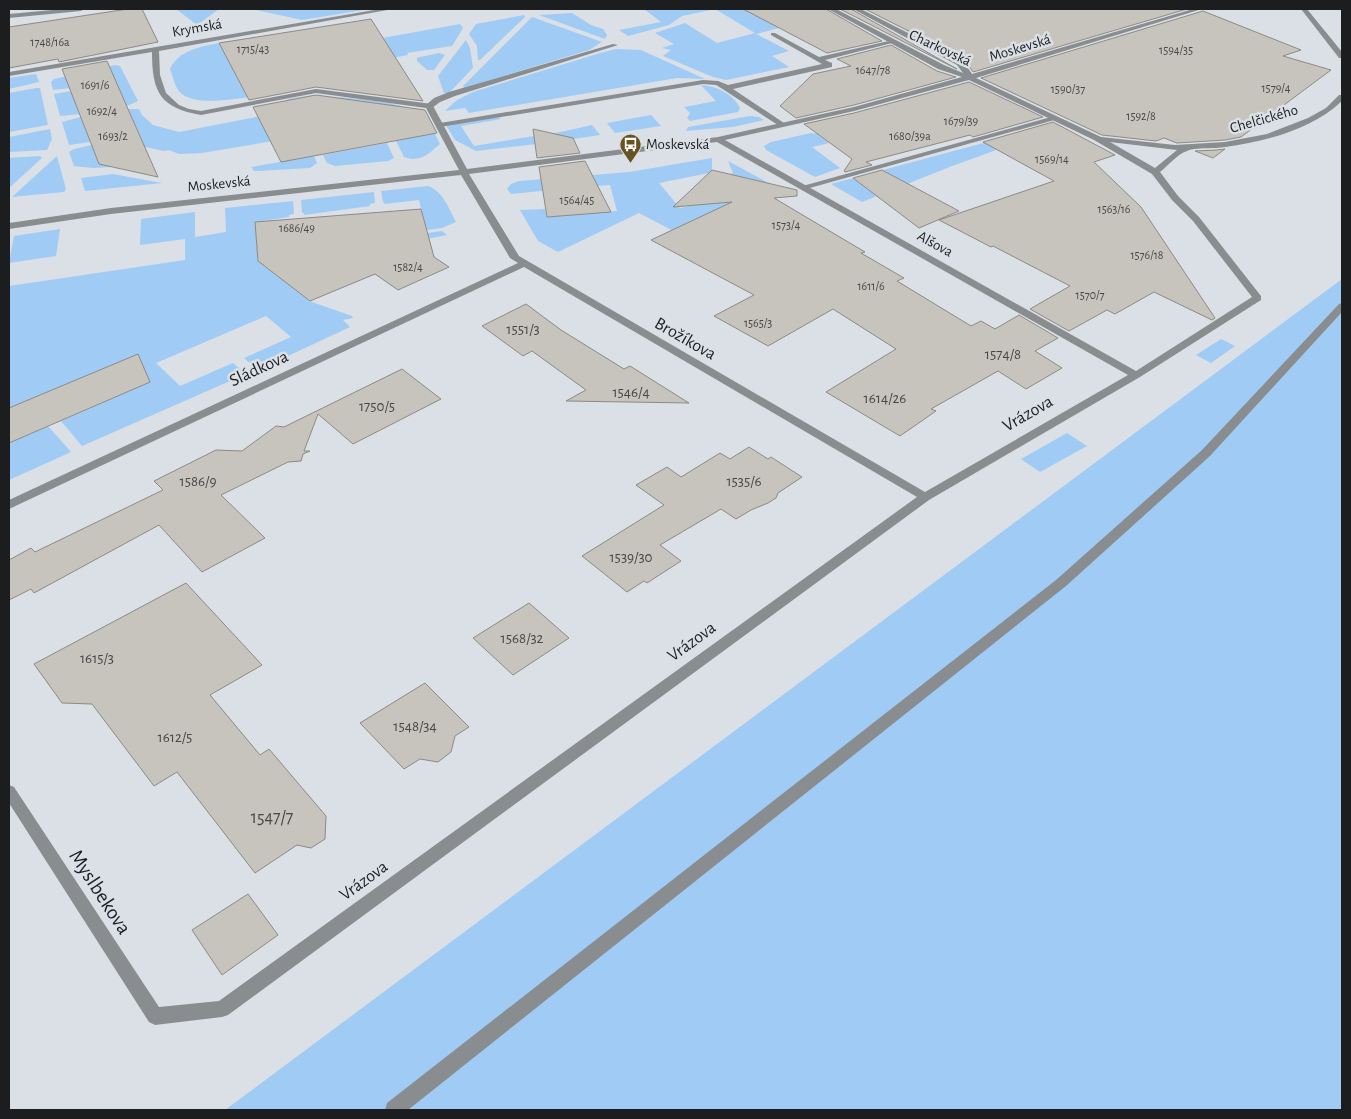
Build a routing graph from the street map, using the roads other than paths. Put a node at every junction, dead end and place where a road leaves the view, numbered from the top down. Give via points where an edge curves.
1 (81, 9) edge
2 (390, 9) edge
3 (832, 9) edge
4 (856, 9) edge
5 (1199, 9) edge
6 (1304, 9) edge
7 (9, 16) edge
8 (773, 34) dead end
9 (893, 42) junction
10 (615, 45) dead end
11 (155, 50) junction
12 (1342, 56) edge
13 (818, 59) junction
14 (9, 74) edge
15 (971, 78) junction
16 (726, 88) junction
17 (1342, 97) edge
18 (429, 106) junction
19 (1054, 119) junction
20 (440, 125) junction
21 (781, 125) junction
22 (1097, 138) junction
23 (718, 139) junction
24 (1185, 148) junction
25 (464, 172) junction
26 (1155, 172) junction
27 (802, 186) junction
28 (9, 226) edge
29 (524, 264) junction
30 (1258, 298) joint
31 (1342, 306) edge
32 (1136, 375) junction
33 (925, 497) junction
34 (9, 505) edge
35 (9, 791) edge
36 (155, 1016) joint
37 (394, 1110) edge

1 - 7 street
2 - 11 street, Krymská
3 - 9 street, Charkovská
4 - 15 street, Charkovská via 960,63
5 - 15 street, Moskevská
6 - 12 street
8 - 13 street
9 - 13 street
9 - 15 street, Charkovská via 941,67
10 - 18 street via 452,94
11 - 14 street, Krymská
11 - 18 street via 155,74 167,100 187,112 201,113 316,91
13 - 16 street via 829,65
15 - 19 street, Chelčického
15 - 21 street, Moskevská
16 - 20 street via 718,83 685,83
16 - 21 street
17 - 24 street, Chelčického via 1312,119 1280,132 1239,142
18 - 20 street
19 - 22 street, Chelčického
19 - 27 street
20 - 25 street
21 - 23 street, Moskevská
22 - 24 street, Chelčického
22 - 26 street, Chelčického
23 - 25 street, Moskevská
23 - 27 street, Alšova
24 - 26 street
25 - 28 street, Moskevská via 121,209
25 - 29 street, Brožíkova via 515,258
26 - 30 street, Chelčického
27 - 32 street, Alšova
29 - 33 street, Brožíkova
29 - 34 street, Sládkova
30 - 32 street, Vrázova
31 - 37 street via 1206,453 1061,584
32 - 33 street, Vrázova
33 - 36 street, Vrázova via 222,1008
35 - 36 street, Myslbekova

